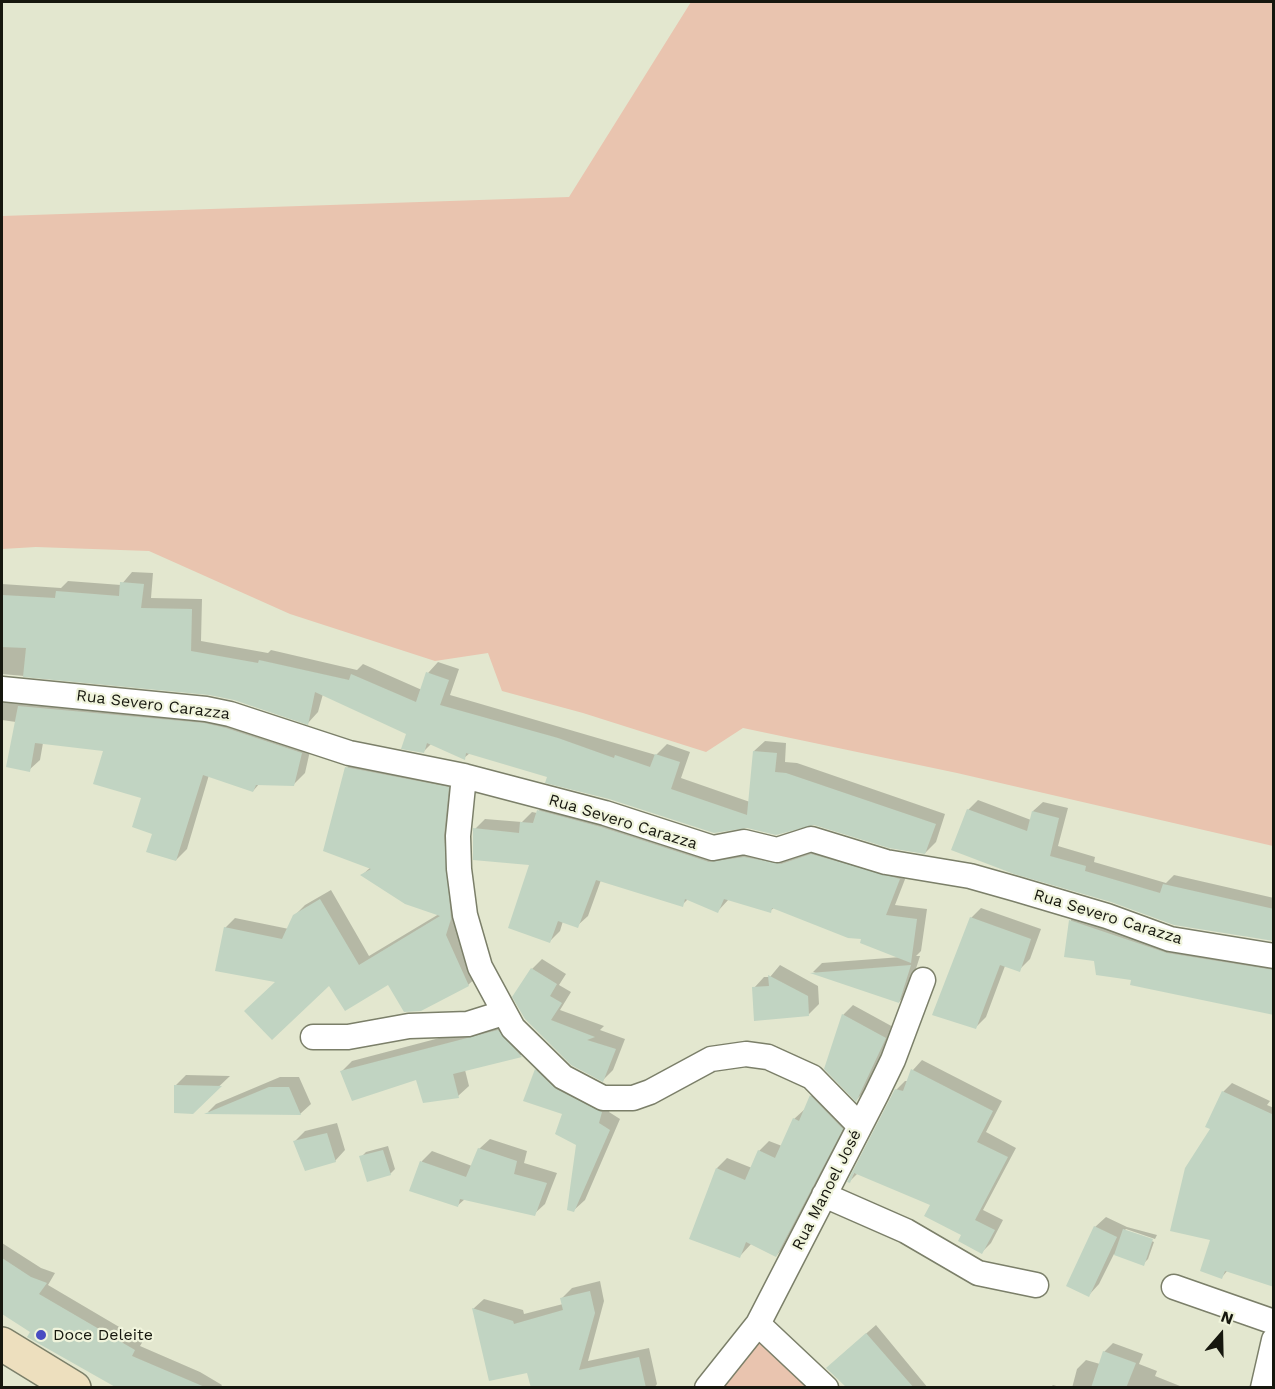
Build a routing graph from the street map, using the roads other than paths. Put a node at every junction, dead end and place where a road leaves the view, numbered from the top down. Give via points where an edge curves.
1 (2, 689) edge
2 (464, 776) junction
3 (1274, 956) edge
4 (923, 980) dead end
5 (503, 1013) junction
6 (314, 1038) dead end
7 (860, 1126) junction
8 (824, 1195) junction
9 (1036, 1286) dead end
10 (1173, 1287) dead end
11 (1274, 1322) edge
12 (758, 1324) junction
13 (1274, 1340) edge
14 (2, 1344) edge
15 (75, 1388) edge
16 (707, 1388) edge
17 (826, 1388) edge
18 (1263, 1388) edge

1 - 2 street, Rua Severo Carazza via 206,709 256,720 349,753
2 - 3 street, Rua Severo Carazza via 605,813 713,848 744,842 777,850 811,839 886,862 970,876 1107,916 1170,939
2 - 5 street via 458,836 461,893 480,967
4 - 7 street, Rua Manoel José via 893,1060
5 - 6 street via 468,1024 409,1026 348,1037
5 - 7 street via 563,1077 603,1098 633,1098 711,1059 746,1054 782,1061 806,1073
7 - 8 street, Rua Manoel José
8 - 9 street via 906,1231 978,1273
8 - 12 street, Rua Manoel José
10 - 11 street
12 - 16 street, Rua Manoel José
12 - 17 street
13 - 18 street
14 - 15 street

